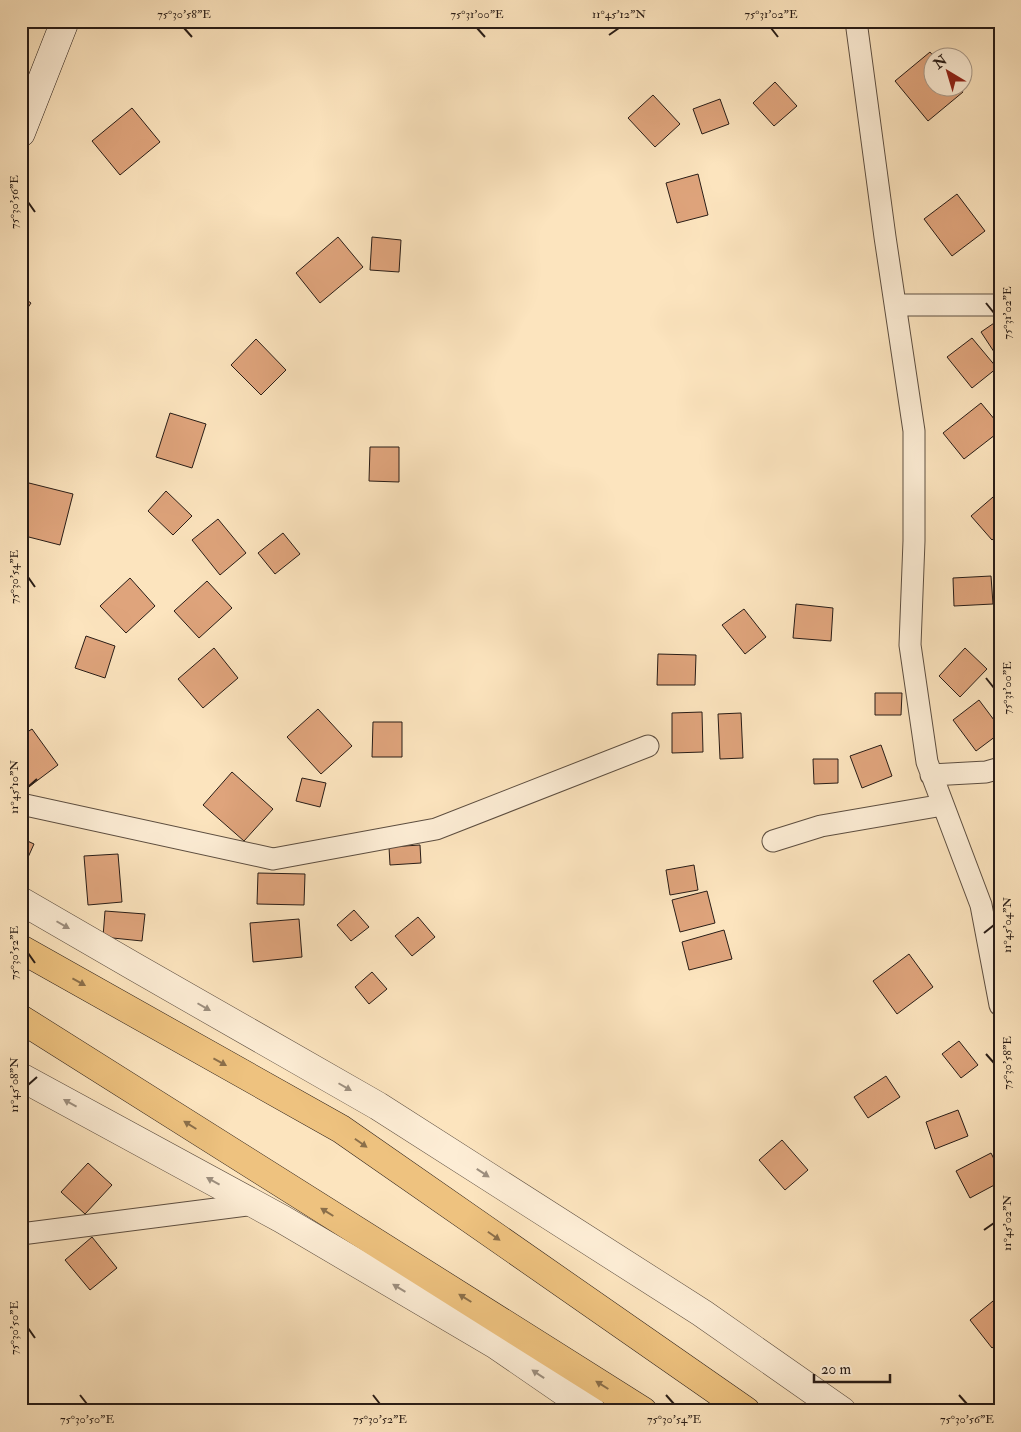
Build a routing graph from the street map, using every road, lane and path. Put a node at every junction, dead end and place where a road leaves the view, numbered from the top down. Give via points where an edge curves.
1 (65, 21) edge
2 (856, 21) edge
3 (21, 133) edge
4 (896, 305) junction
5 (1000, 305) edge
6 (648, 746) dead end
7 (1000, 768) edge
8 (931, 775) junction
9 (21, 804) edge
10 (943, 805) junction
11 (773, 841) dead end
12 (21, 901) edge
13 (21, 949) edge
14 (1000, 1005) edge
15 (21, 1019) edge
16 (21, 1077) edge
17 (255, 1204) junction
18 (21, 1234) edge
19 (592, 1411) edge
20 (643, 1411) edge
21 (746, 1411) edge
22 (842, 1411) edge

1 - 3 street
2 - 4 street
4 - 5 street
4 - 8 street via 914,431 910,645 926,762
6 - 9 street via 436,829 273,859
7 - 8 street via 986,772
8 - 10 street
10 - 11 street via 821,826
10 - 14 street via 981,905
12 -> 22 street via 378,1106 702,1313
13 -> 21 highway via 340,1130
20 -> 15 highway
17 -> 16 street
17 - 18 street
19 -> 17 street via 496,1345

